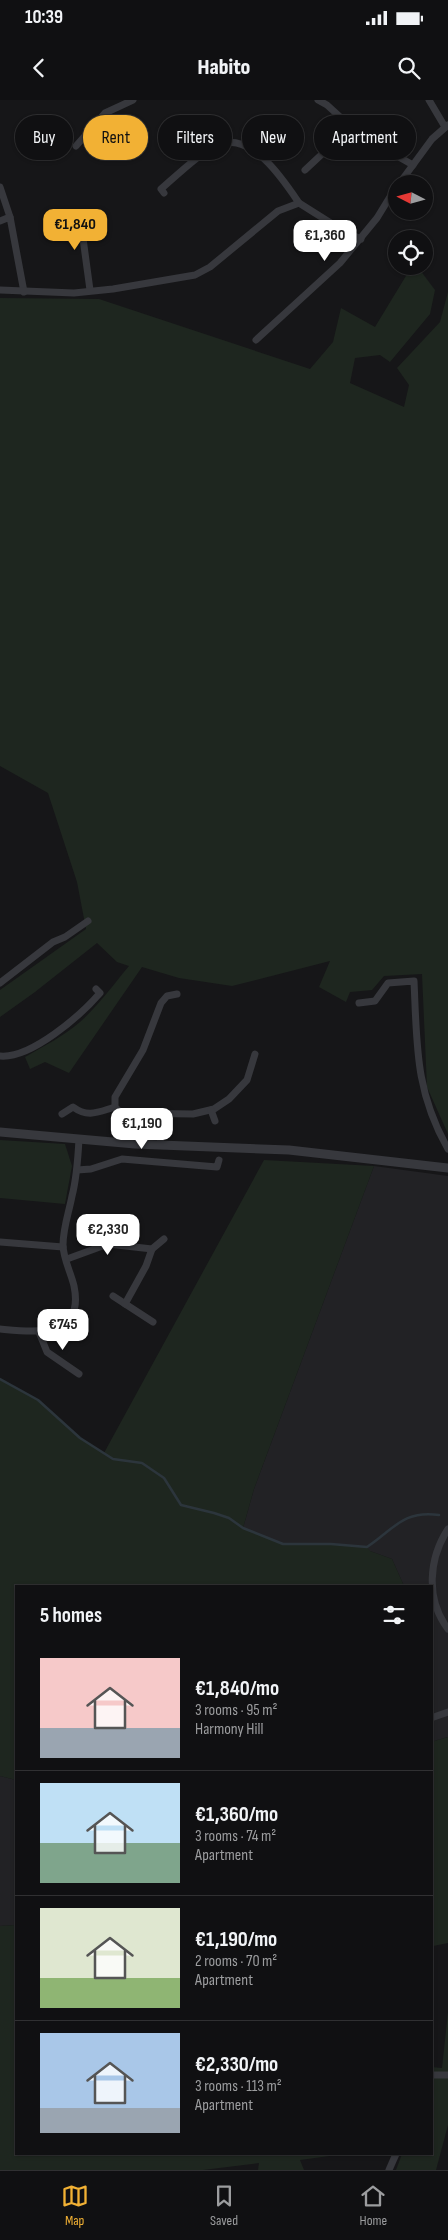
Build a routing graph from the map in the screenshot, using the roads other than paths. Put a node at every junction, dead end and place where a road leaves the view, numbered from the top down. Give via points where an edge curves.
1 (133, 100) edge
2 (318, 100) edge
3 (428, 100) edge
4 (337, 115) edge
5 (446, 126) edge
6 (76, 146) dead end
7 (315, 160) edge
8 (403, 160) edge
9 (413, 165) junction
10 (305, 170) dead end
11 (406, 175) edge
12 (0, 187) edge
13 (164, 193) dead end
14 (388, 199) edge
15 (298, 203) junction
16 (10, 217) junction
17 (0, 221) edge
18 (89, 229) dead end
19 (361, 239) junction
20 (0, 290) edge
21 (90, 290) junction
22 (24, 292) junction
23 (256, 340) dead end
24 (88, 921) dead end
25 (0, 984) edge
26 (96, 989) dead end
27 (176, 994) dead end
28 (359, 1003) dead end
29 (254, 1054) dead end
30 (0, 1056) edge
31 (115, 1107) junction
32 (211, 1110) junction
33 (62, 1114) dead end
34 (163, 1114) junction
35 (215, 1121) dead end
36 (0, 1132) edge
37 (79, 1139) junction
38 (160, 1144) junction
39 (448, 1149) edge
40 (219, 1160) dead end
41 (448, 1168) edge
42 (77, 1170) junction
43 (164, 1239) dead end
44 (0, 1242) edge
45 (63, 1247) junction
46 (152, 1249) junction
47 (67, 1259) junction
48 (113, 1296) dead end
49 (125, 1304) junction
50 (153, 1322) dead end
51 (0, 1329) edge
52 (39, 1332) junction
53 (80, 1374) dead end
54 (448, 1528) edge
55 (432, 1585) edge
56 (433, 1593) edge
57 (448, 1629) edge
58 (448, 1712) edge
59 (433, 1717) edge
60 (433, 2075) edge
61 (448, 2075) edge
62 (396, 2155) edge
63 (389, 2170) edge

1 - 6 street via 105,113
2 - 4 street
3 - 5 street
5 - 9 street
7 - 10 street
8 - 9 street
9 - 11 street
12 - 16 street
13 - 15 street via 160,189 211,149 222,143 231,143 252,149
14 - 19 street
15 - 19 street
15 - 21 street via 278,211 202,272 141,285
16 - 17 street
16 - 22 street
18 - 21 street via 82,231
19 - 23 street via 313,289
20 - 22 street
21 - 22 street via 74,293
24 - 25 street via 65,938 53,942
26 - 30 street via 100,993 70,1023 26,1049 10,1056
27 - 31 street via 161,1002 149,1037 115,1097
28 - 39 street via 375,1001 388,983 414,980 417,1060 423,1094
29 - 32 street via 247,1080 229,1099
31 - 33 street via 82,1114 72,1107
31 - 34 street via 121,1113
32 - 34 street
32 - 35 street
34 - 38 street
36 - 37 street
37 - 38 street
37 - 42 street
38 - 41 street via 289,1150
40 - 42 street via 217,1167 122,1159 91,1170
42 - 45 street
43 - 46 street
44 - 45 street
45 - 47 street
46 - 47 street via 108,1244
46 - 49 street
47 - 52 street via 76,1297 74,1310 67,1322
48 - 49 street
49 - 50 street
51 - 52 street
52 - 53 street via 47,1352
54 - 55 street via 436,1553
56 - 57 street
58 - 59 street
60 - 61 street
62 - 63 street

